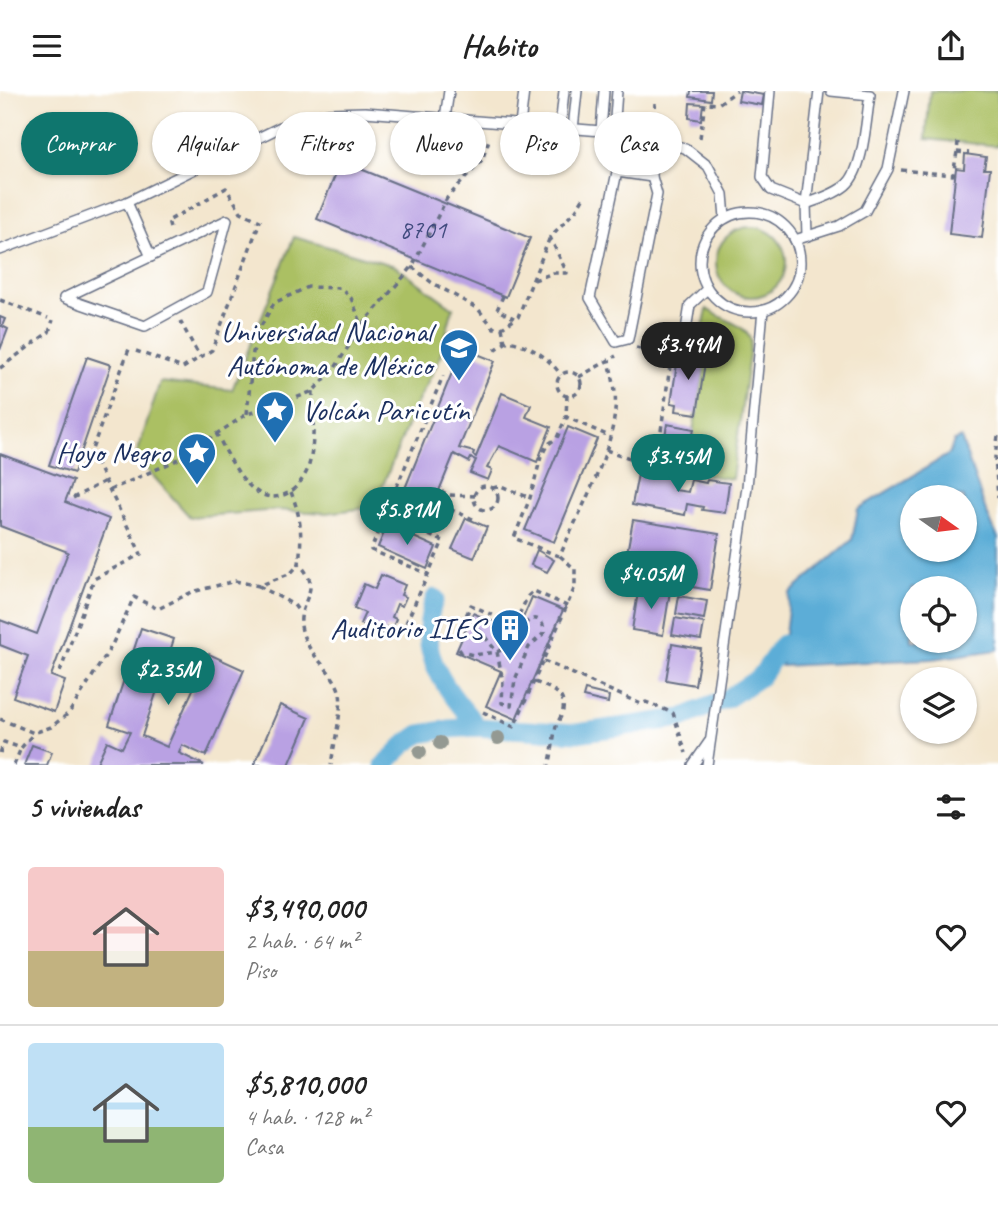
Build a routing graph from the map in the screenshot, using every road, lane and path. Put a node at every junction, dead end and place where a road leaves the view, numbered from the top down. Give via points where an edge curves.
1 (449, 91) edge
2 (524, 91) edge
3 (564, 91) edge
4 (578, 91) edge
5 (604, 91) edge
6 (617, 91) edge
7 (737, 91) edge
8 (770, 91) edge
9 (819, 91) edge
10 (831, 91) edge
11 (904, 91) edge
12 (655, 103) dead end
13 (446, 112) edge
14 (522, 112) edge
15 (562, 112) edge
16 (575, 112) edge
17 (602, 112) edge
18 (615, 112) edge
19 (655, 112) edge
20 (390, 114) edge
21 (490, 137) dead end
22 (700, 138) dead end
23 (958, 142) dead end
24 (682, 147) edge
25 (957, 152) junction
26 (968, 153) dead end
27 (888, 169) junction
28 (616, 175) edge
29 (638, 175) edge
30 (652, 177) joint
31 (584, 195) dead end
32 (127, 202) junction
33 (806, 204) junction
34 (725, 218) junction
35 (807, 236) junction
36 (550, 237) junction
37 (795, 240) junction
38 (0, 250) edge
39 (151, 257) junction
40 (412, 267) junction
41 (534, 279) junction
42 (707, 289) junction
43 (503, 296) dead end
44 (0, 300) edge
45 (174, 310) junction
46 (763, 310) junction
47 (514, 318) junction
48 (362, 325) junction
49 (502, 328) junction
50 (685, 336) joint
51 (505, 342) junction
52 (129, 349) dead end
53 (495, 350) dead end
54 (649, 350) dead end
55 (672, 356) junction
56 (200, 357) dead end
57 (0, 368) edge
58 (561, 375) junction
59 (443, 376) dead end
60 (579, 377) junction
61 (313, 391) junction
62 (567, 395) junction
63 (247, 414) junction
64 (566, 417) junction
65 (216, 433) junction
66 (609, 436) junction
67 (998, 436) edge
68 (606, 450) junction
69 (105, 481) junction
70 (493, 488) junction
71 (110, 490) junction
72 (291, 492) junction
73 (475, 496) junction
74 (73, 498) dead end
75 (530, 498) junction
76 (998, 498) edge
77 (437, 505) junction
78 (385, 516) junction
79 (473, 519) dead end
80 (424, 533) junction
81 (560, 556) junction
82 (299, 564) junction
83 (428, 574) junction
84 (259, 586) junction
85 (567, 605) junction
86 (300, 613) junction
87 (402, 632) dead end
88 (459, 649) dead end
89 (497, 652) junction
90 (544, 661) junction
91 (60, 672) dead end
92 (535, 682) junction
93 (483, 712) dead end
94 (0, 719) edge
95 (34, 733) junction
96 (710, 741) junction
97 (21, 748) junction
98 (0, 753) edge
99 (686, 753) dead end
100 (14, 765) edge
101 (331, 765) edge
102 (550, 765) edge
103 (693, 765) edge
104 (707, 765) edge

1 - 13 lane
2 - 14 lane
3 - 15 lane
4 - 16 lane
5 - 17 lane
6 - 18 lane
7 - 22 path via 718,104 705,103
8 - 33 lane via 762,177 771,190
9 - 33 lane
10 - 33 lane via 870,95 858,167 847,184
11 - 27 lane
12 - 19 path
20 - 32 lane via 330,113 295,120
21 - 40 path via 482,160 447,198
23 - 25 path
24 - 34 lane via 708,166 723,194
25 - 26 path
25 - 27 path via 953,175
27 - 35 lane via 865,211
28 - 30 lane via 590,298 616,342 628,339 657,194
29 - 30 lane
31 - 36 path
32 - 38 lane
32 - 39 lane
33 - 35 lane
34 - 37 lane via 757,212 785,226
34 - 42 lane via 703,242 699,258
35 - 37 lane
36 - 41 path
36 - 41 path via 567,273
37 - 46 lane via 799,261 795,282 788,295
39 - 45 lane via 228,220 207,292
39 - 45 lane via 64,298 145,326
40 - 48 path
40 - 49 path via 478,309 494,328
41 - 47 path
42 - 46 lane via 732,309
42 - 50 lane via 690,305
43 - 47 path via 497,310
44 - 57 path via 51,319 49,332
45 - 56 path
46 - 96 lane via 747,487
47 - 49 path
48 - 61 path via 335,368
48 - 63 path via 351,297 341,288 308,286 274,303 253,352
49 - 51 path
50 - 55 path via 673,344
51 - 53 path
51 - 58 path via 523,344 541,354
52 - 69 path via 91,452
54 - 55 path
55 - 68 path via 656,467
58 - 60 path via 570,372
58 - 62 path via 558,389
59 - 78 path
60 - 62 path via 580,389
60 - 66 path via 609,360 615,394
61 - 63 path
61 - 72 path via 308,469
62 - 64 path
63 - 65 path
64 - 66 path
64 - 75 path via 541,457
65 - 71 path via 175,461
65 - 72 path via 246,484 260,494
66 - 68 path
67 - 76 path
68 - 81 path
69 - 71 path
69 - 74 path
70 - 73 path via 482,487
70 - 73 path via 498,499 492,508 478,507
70 - 75 path via 501,486
71 - 91 path via 141,554 94,579
72 - 82 path via 302,531
73 - 77 path via 443,492
75 - 81 path via 514,538
77 - 79 path
77 - 80 path
78 - 80 path
78 - 83 path via 371,550
80 - 83 path via 443,541
81 - 85 path via 575,569 575,587
82 - 84 path via 291,573
82 - 86 path via 312,585
83 - 87 path
84 - 86 path
84 - 95 path via 236,581 192,592 158,609 134,597 111,647 69,713
85 - 89 path via 534,591 514,625 471,605 463,622 478,628
85 - 90 path
86 - 101 path via 302,634 341,696
88 - 89 path via 473,655
89 - 89 path via 513,643 527,621 540,619 544,624 544,633 529,647 518,671 512,706 502,703
90 - 92 path
90 - 99 path via 641,704 673,713
92 - 93 path via 514,727
92 - 102 path via 553,689 563,700
94 - 95 path
95 - 97 path
96 - 103 lane
96 - 104 lane
97 - 98 path via 4,742
97 - 100 path

